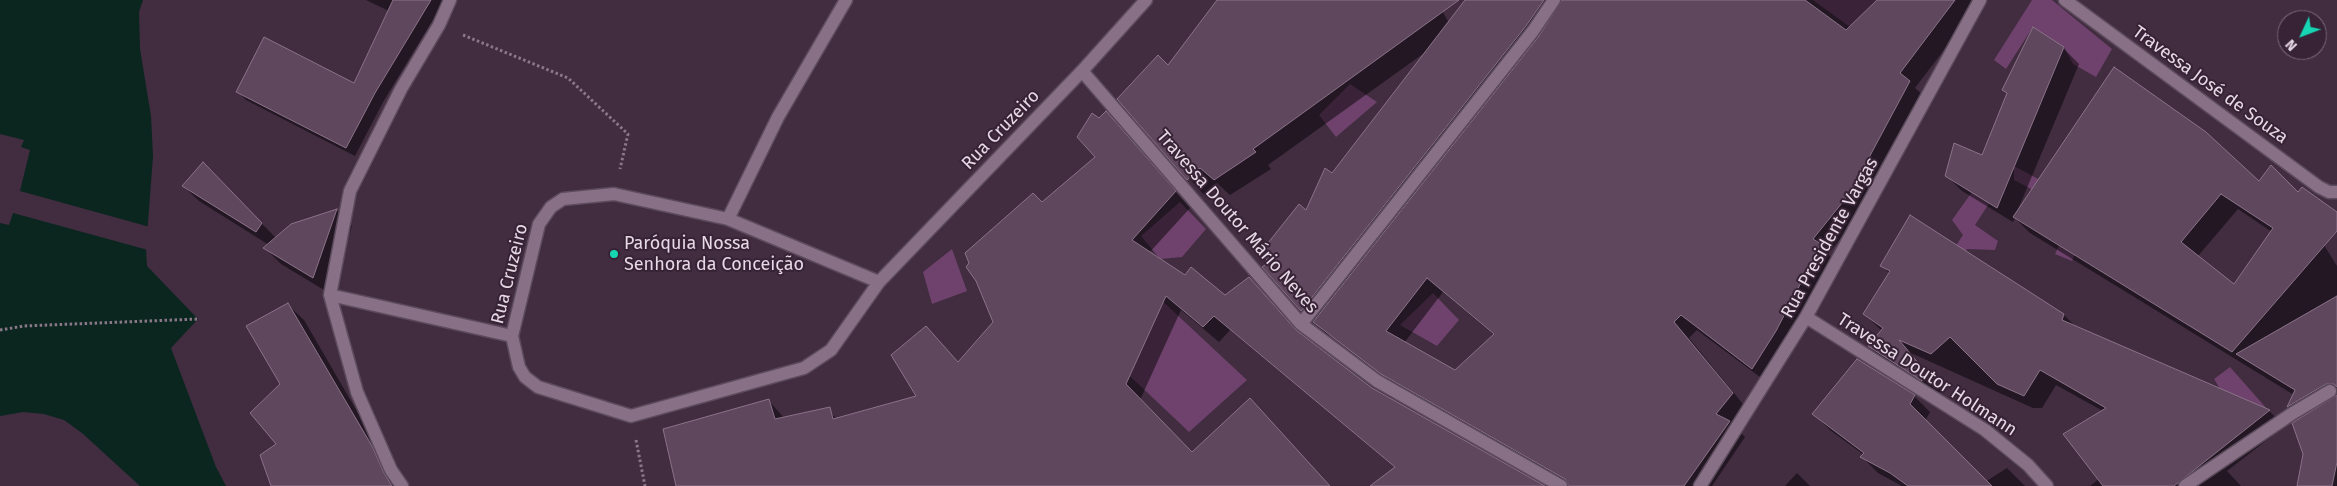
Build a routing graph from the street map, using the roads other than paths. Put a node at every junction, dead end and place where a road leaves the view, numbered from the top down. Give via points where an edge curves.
1 (450, 0) edge
2 (846, 0) edge
3 (1146, 0) edge
4 (1554, 0) edge
5 (1980, 0) edge
6 (2065, 0) edge
7 (1082, 71) junction
8 (2337, 192) edge
9 (728, 219) junction
10 (879, 282) junction
11 (330, 295) junction
12 (1806, 317) junction
13 (1302, 324) junction
14 (512, 336) junction
15 (2330, 391) dead end
16 (402, 486) edge
17 (1561, 486) edge
18 (1700, 486) edge
19 (2047, 486) edge
20 (2185, 486) edge

1 - 11 street via 350,191
2 - 9 street via 778,117
3 - 7 street, Rua Cruzeiro
4 - 13 street via 1527,39
5 - 12 street, Rua Presidente Vargas
6 - 8 street, Travessa José de Souza via 2319,187
7 - 10 street, Rua Cruzeiro
7 - 13 street, Travessa Doutor Mário Neves
9 - 10 street, Rua Cruzeiro
9 - 14 street, Rua Cruzeiro via 614,194 563,200 544,214 539,224
10 - 14 street, Rua Cruzeiro via 831,350 804,368 631,416 538,387 525,377 519,367
11 - 14 street
11 - 16 street via 357,392 391,470
12 - 18 street, Rua Presidente Vargas
12 - 19 street, Travessa Doutor Holmann via 1985,430 2028,465
13 - 17 street, Travessa Doutor Mário Neves via 1377,381
15 - 20 street

